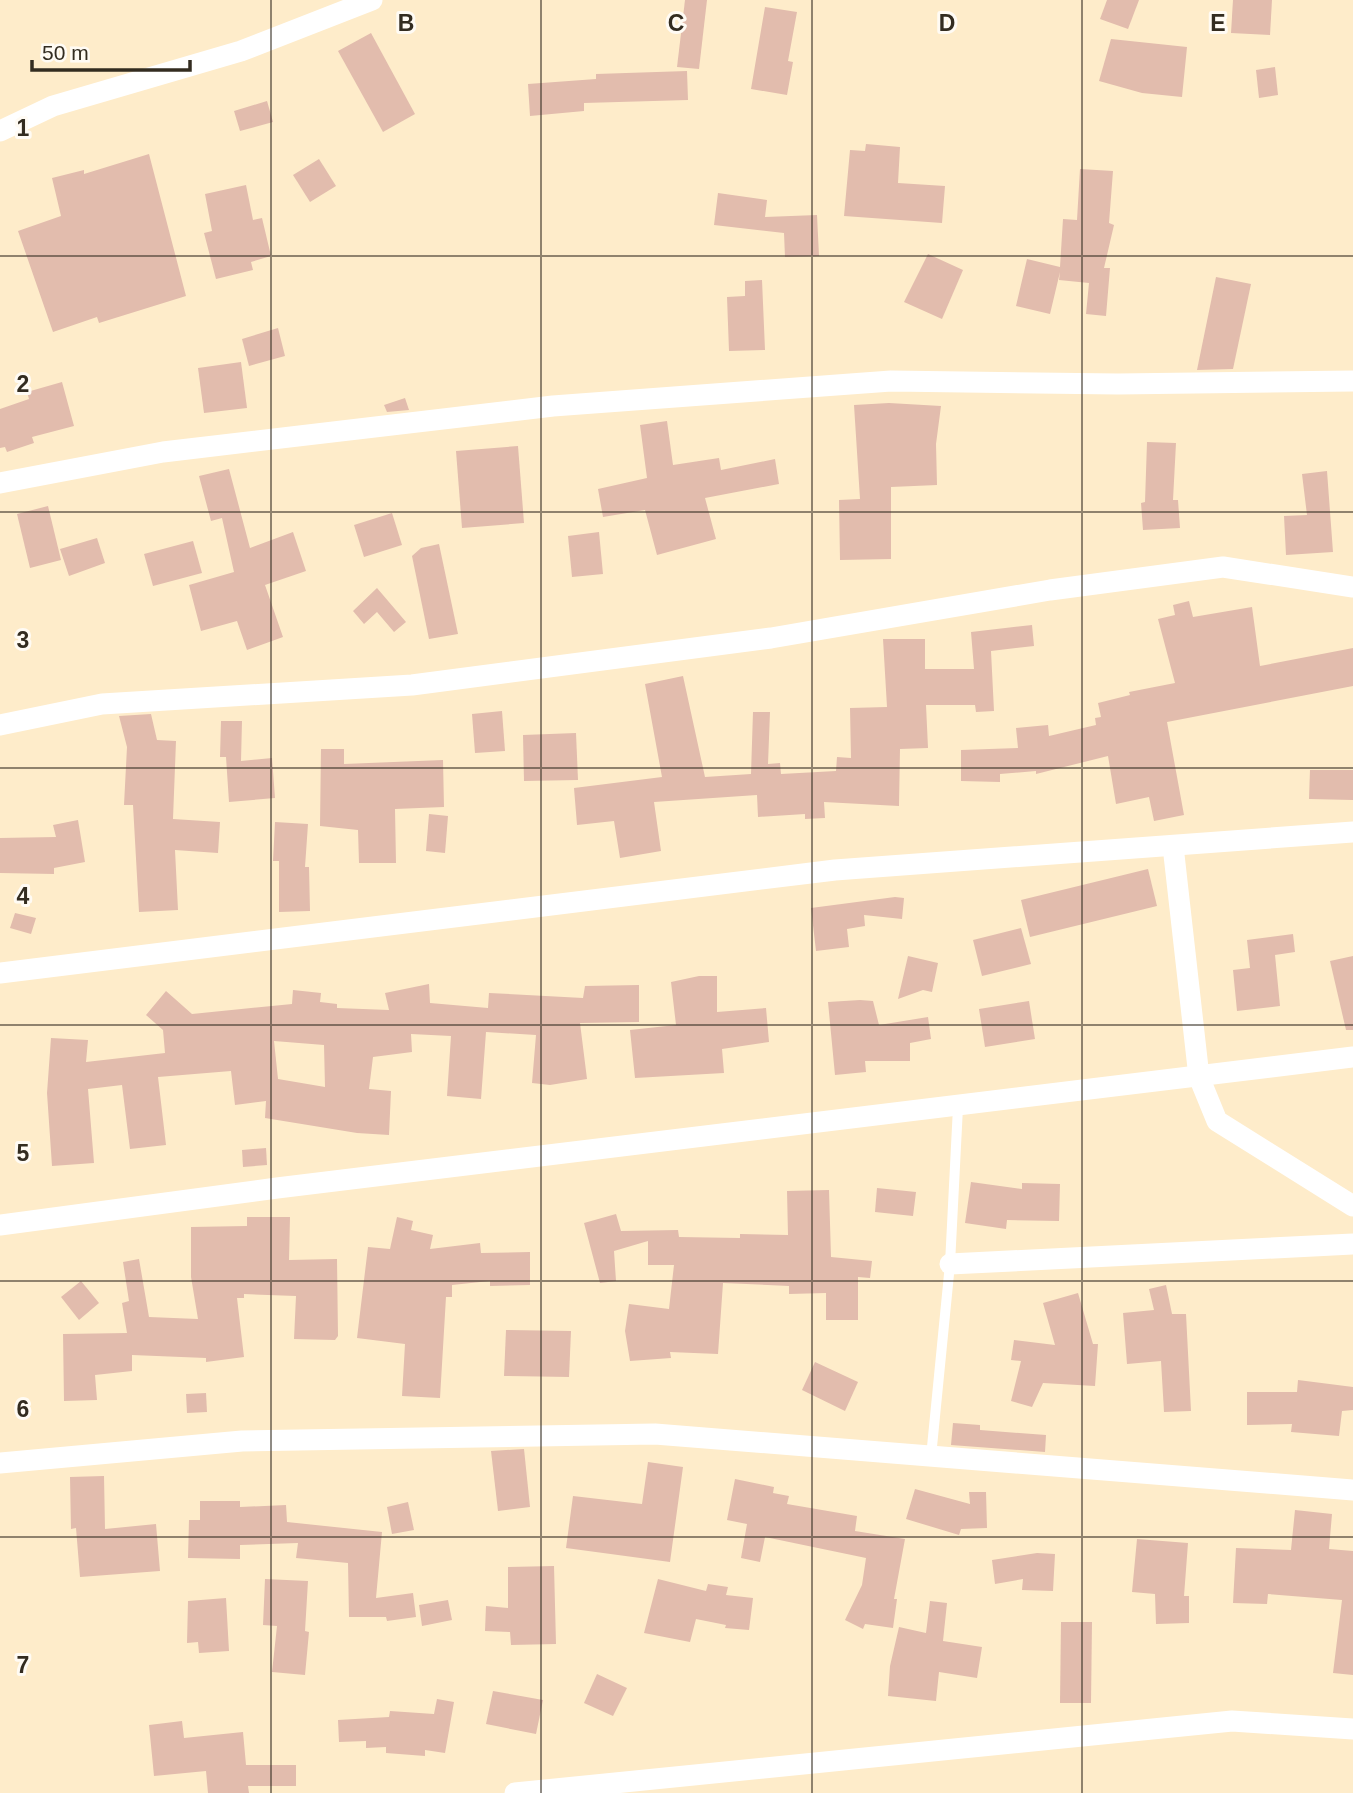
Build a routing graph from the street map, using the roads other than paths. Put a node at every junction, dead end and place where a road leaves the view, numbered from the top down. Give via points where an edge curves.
1 (372, 0) edge
2 (0, 131) edge
3 (1353, 381) edge
4 (0, 483) edge
5 (1353, 587) edge
6 (0, 725) edge
7 (1353, 832) edge
8 (1172, 846) junction
9 (0, 973) edge
10 (1353, 1057) edge
11 (1199, 1077) junction
12 (958, 1107) junction
13 (1353, 1206) edge
14 (0, 1225) edge
15 (1353, 1244) edge
16 (950, 1264) junction
17 (931, 1457) junction
18 (0, 1463) edge
19 (1353, 1490) edge
20 (1353, 1728) edge
21 (515, 1793) edge

1 - 2 street via 241,51 53,106
3 - 4 street via 877,382 486,414 163,452
5 - 6 street via 1223,567 1050,590 771,638 412,685 102,704
7 - 8 street
8 - 9 street via 835,870
8 - 11 street
10 - 11 street
11 - 12 street
11 - 13 street via 1217,1121
12 - 14 street
12 - 16 lane
15 - 16 street
16 - 17 lane
17 - 18 street via 655,1434 242,1441
17 - 19 street
20 - 21 street via 1232,1721

